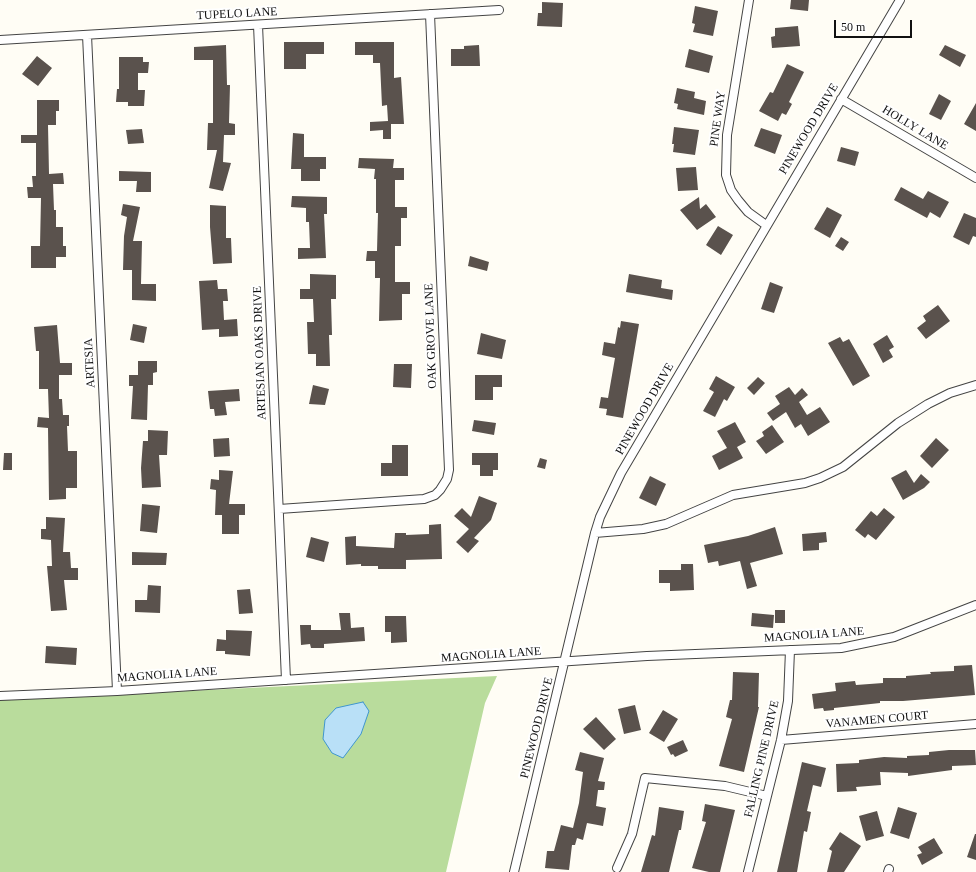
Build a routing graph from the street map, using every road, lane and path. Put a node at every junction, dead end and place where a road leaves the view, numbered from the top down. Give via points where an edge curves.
1 (749, 0) edge
2 (900, 0) edge
3 (499, 10) dead end
4 (430, 14) junction
5 (258, 25) junction
6 (87, 35) junction
7 (0, 40) edge
8 (841, 99) junction
9 (976, 178) edge
10 (766, 225) junction
11 (976, 385) edge
12 (279, 509) junction
13 (595, 533) junction
14 (976, 605) edge
15 (790, 650) junction
16 (565, 663) junction
17 (286, 680) junction
18 (117, 691) junction
19 (0, 696) edge
20 (976, 724) edge
21 (780, 740) junction
22 (767, 796) junction
23 (617, 868) dead end
24 (514, 872) edge
25 (748, 872) edge

1 - 10 street, PINE WAY via 728,135 726,175 738,200 748,212
2 - 8 street, PINEWOOD DRIVE
3 - 4 street, TUPELO LANE
4 - 5 street, TUPELO LANE
4 - 12 street, OAK GROVE LANE via 449,470 447,479 440,490 424,498
5 - 6 street, TUPELO LANE
5 - 12 street, ARTESIAN OAKS DRIVE
6 - 7 street, TUPELO LANE
6 - 18 street, ARTESIA
8 - 9 street, HOLLY LANE
8 - 10 street, PINEWOOD DRIVE
10 - 13 street, PINEWOOD DRIVE via 621,473
11 - 13 street via 950,393 928,404 898,423 843,467 820,478 805,483 733,495 666,524 643,529
12 - 17 street, ARTESIAN OAKS DRIVE
13 - 16 street, PINEWOOD DRIVE
14 - 15 street, MAGNOLIA LANE via 875,642 841,648
15 - 16 street, MAGNOLIA LANE via 646,656
15 - 21 street, FALLING PINE DRIVE via 788,701
16 - 17 street, MAGNOLIA LANE
16 - 24 street, PINEWOOD DRIVE
17 - 18 street, MAGNOLIA LANE
18 - 19 street, MAGNOLIA LANE
20 - 21 street, VANAMEN COURT
21 - 22 street, FALLING PINE DRIVE
22 - 23 street via 725,786 645,778 632,834
22 - 25 street, FALLING PINE DRIVE

